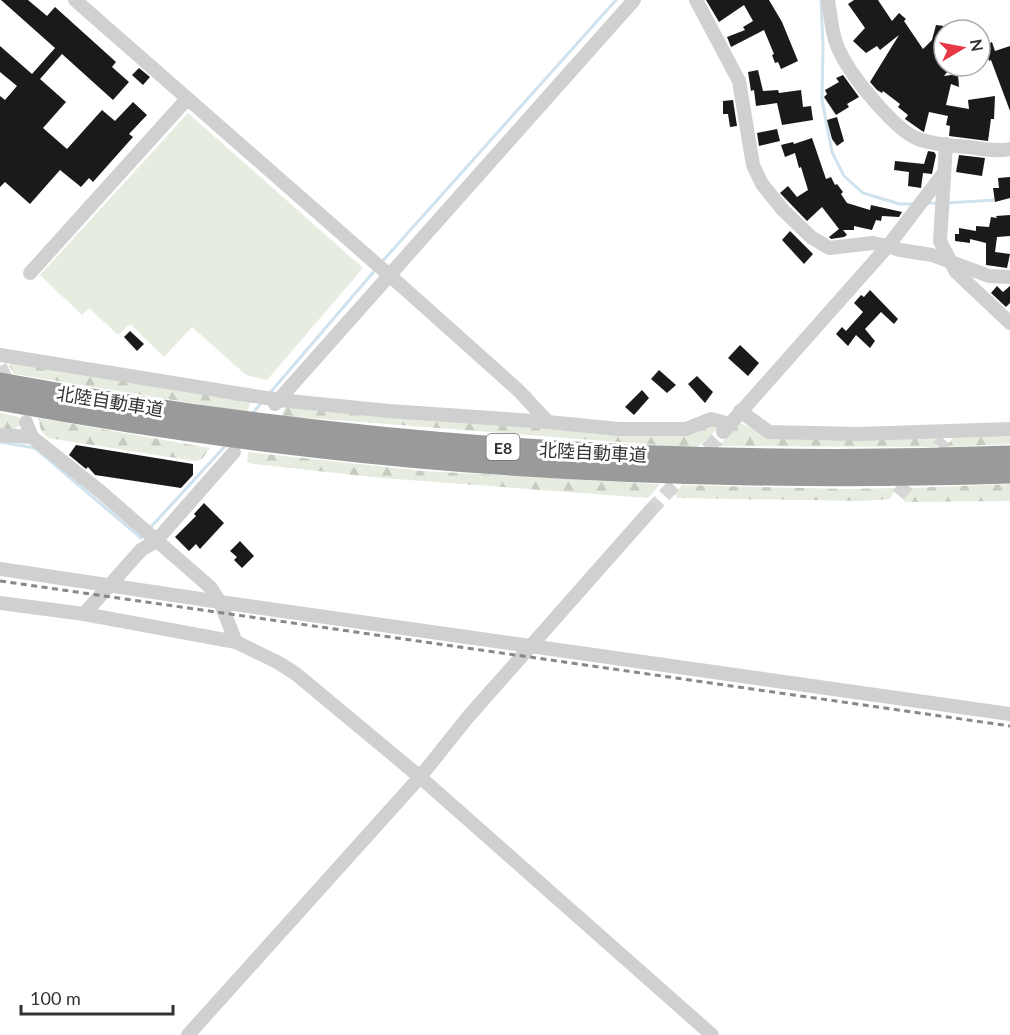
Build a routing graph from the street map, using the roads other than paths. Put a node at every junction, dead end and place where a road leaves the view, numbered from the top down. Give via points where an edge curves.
1 (75, 0) edge
2 (634, 0) edge
3 (696, 0) edge
4 (828, 0) edge
5 (187, 99) junction
6 (946, 144) junction
7 (1010, 149) edge
8 (943, 174) junction
9 (888, 246) junction
10 (951, 261) junction
11 (30, 273) dead end
12 (390, 276) junction
13 (1010, 277) edge
14 (1010, 323) edge
15 (0, 355) edge
16 (0, 383) edge
17 (0, 400) edge
18 (275, 404) junction
19 (740, 411) junction
20 (27, 422) dead end
21 (548, 422) junction
22 (1010, 429) edge
23 (0, 435) edge
24 (32, 437) junction
25 (234, 452) dead end
26 (1010, 456) edge
27 (1010, 473) edge
28 (650, 511) tunnel mouth
29 (156, 541) junction
30 (0, 569) edge
31 (110, 584) junction
32 (220, 602) junction
33 (0, 603) edge
34 (84, 614) junction
35 (237, 642) junction
36 (532, 647) junction
37 (1010, 714) edge
38 (420, 777) junction
39 (188, 1035) edge
40 (711, 1035) edge

1 - 5 street
2 - 12 street
3 - 9 street via 739,81 753,165 762,184 811,237 829,248 873,243
4 - 6 street via 840,53 856,77 885,112 917,139
5 - 11 street
5 - 12 street
6 - 7 street
6 - 8 street
8 - 9 street
8 - 10 street via 940,241
9 - 10 street
9 - 19 street
10 - 13 street via 989,276
10 - 14 street via 956,272
12 - 18 street
12 - 21 street
15 - 18 street
16 - 26 highway, 北陸自動車道 / E8 via 227,419 505,447 810,459
17 - 27 highway, 北陸自動車道 / E8 via 302,446 500,464 698,474
18 - 21 street
19 - 21 street via 727,428 711,419 686,429 657,430
19 - 22 street via 769,432 859,434
20 - 24 street
23 - 24 street
24 - 29 street
25 - 29 street
28 - 36 street
29 - 31 street via 141,550
29 - 32 street via 210,587
30 - 31 street
31 - 32 street
31 - 34 street
32 - 35 street
32 - 36 street
33 - 34 street
34 - 35 street
35 - 38 street via 296,675
36 - 37 street
36 - 38 street
38 - 39 street
38 - 40 street

